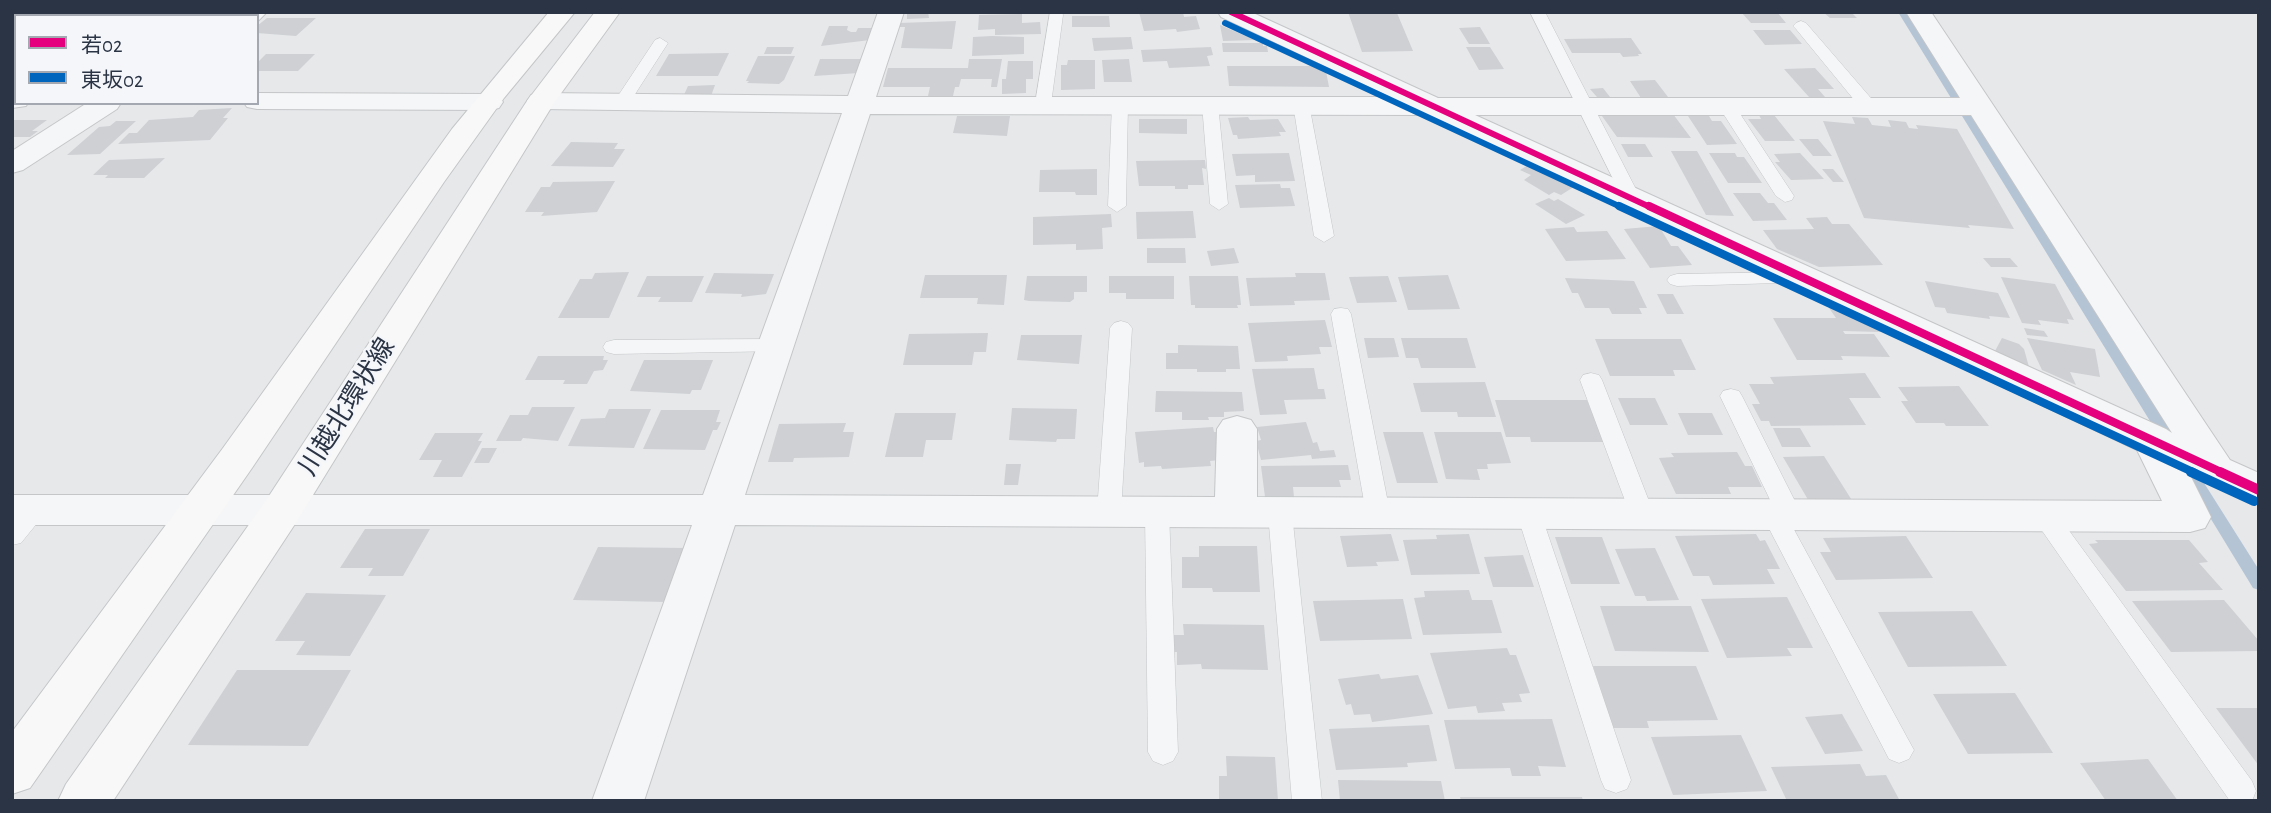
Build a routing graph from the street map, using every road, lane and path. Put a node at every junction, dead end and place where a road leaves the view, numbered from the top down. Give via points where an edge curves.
1 (563, 12) edge
2 (608, 12) edge
3 (891, 12) edge
4 (1230, 12) edge
5 (1537, 12) edge
6 (1917, 12) edge
7 (1056, 15) dead end
8 (1801, 26) dead end
9 (660, 43) dead end
10 (259, 101) edge
11 (541, 101) junction
12 (489, 102) junction
13 (622, 102) junction
14 (1043, 104) junction
15 (1120, 104) junction
16 (1210, 104) junction
17 (1301, 104) junction
18 (104, 105) edge
19 (859, 105) junction
20 (1433, 105) junction
21 (1586, 106) junction
22 (1727, 107) junction
23 (1981, 107) junction
24 (1870, 108) junction
25 (12, 164) edge
26 (1785, 196) dead end
27 (1631, 197) junction
28 (1219, 204) dead end
29 (1117, 206) dead end
30 (1324, 236) dead end
31 (1805, 278) junction
32 (1677, 280) dead end
33 (1341, 314) dead end
34 (1121, 328) dead end
35 (775, 346) junction
36 (614, 348) dead end
37 (1591, 380) dead end
38 (1731, 396) dead end
39 (1237, 429) dead end
40 (2152, 439) junction
41 (2216, 470) junction
42 (2259, 490) edge
43 (282, 510) junction
44 (718, 510) junction
45 (201, 512) junction
46 (1109, 512) junction
47 (1157, 512) junction
48 (1236, 512) junction
49 (1280, 513) junction
50 (1378, 513) junction
51 (1528, 514) junction
52 (1642, 514) junction
53 (1782, 515) junction
54 (2045, 516) junction
55 (20, 519) edge
56 (1899, 750) dead end
57 (1163, 752) dead end
58 (12, 772) edge
59 (1616, 780) dead end
60 (2241, 791) dead end
61 (84, 801) edge
62 (618, 801) edge
63 (1307, 801) edge

1 - 12 main road
2 - 11 main road, 川越北環状線
3 - 19 street
4 - 20 street
5 - 21 lane
6 - 23 street
7 - 14 lane
8 - 24 lane
9 - 13 lane
10 - 12 street
11 - 13 street
11 - 43 main road, 川越北環状線
12 - 45 main road
13 - 19 street
14 - 15 street
14 - 19 street
15 - 16 street
15 - 29 lane
16 - 17 street
16 - 28 lane
17 - 20 street
17 - 30 lane
18 - 25 street
19 - 35 street
20 - 21 street
20 - 27 street
21 - 22 street
21 - 27 lane
22 - 24 street
22 - 26 lane
23 - 24 street
23 - 41 street
27 - 31 street
31 - 32 lane
31 - 40 street
33 - 50 lane
34 - 46 lane
35 - 36 lane
35 - 44 street
37 - 52 lane
38 - 53 lane
39 - 48 street
40 - 41 street
40 - 54 street via 2190,517
41 - 42 street
43 - 44 street
43 - 45 street
43 - 61 main road, 川越北環状線
44 - 46 street
44 - 62 street
45 - 55 street
45 - 58 main road
46 - 47 street
47 - 48 street
47 - 57 lane
48 - 49 street
49 - 50 street
49 - 63 lane
50 - 51 street
51 - 52 street
51 - 59 lane
52 - 53 street
53 - 54 street
53 - 56 lane
54 - 60 lane

